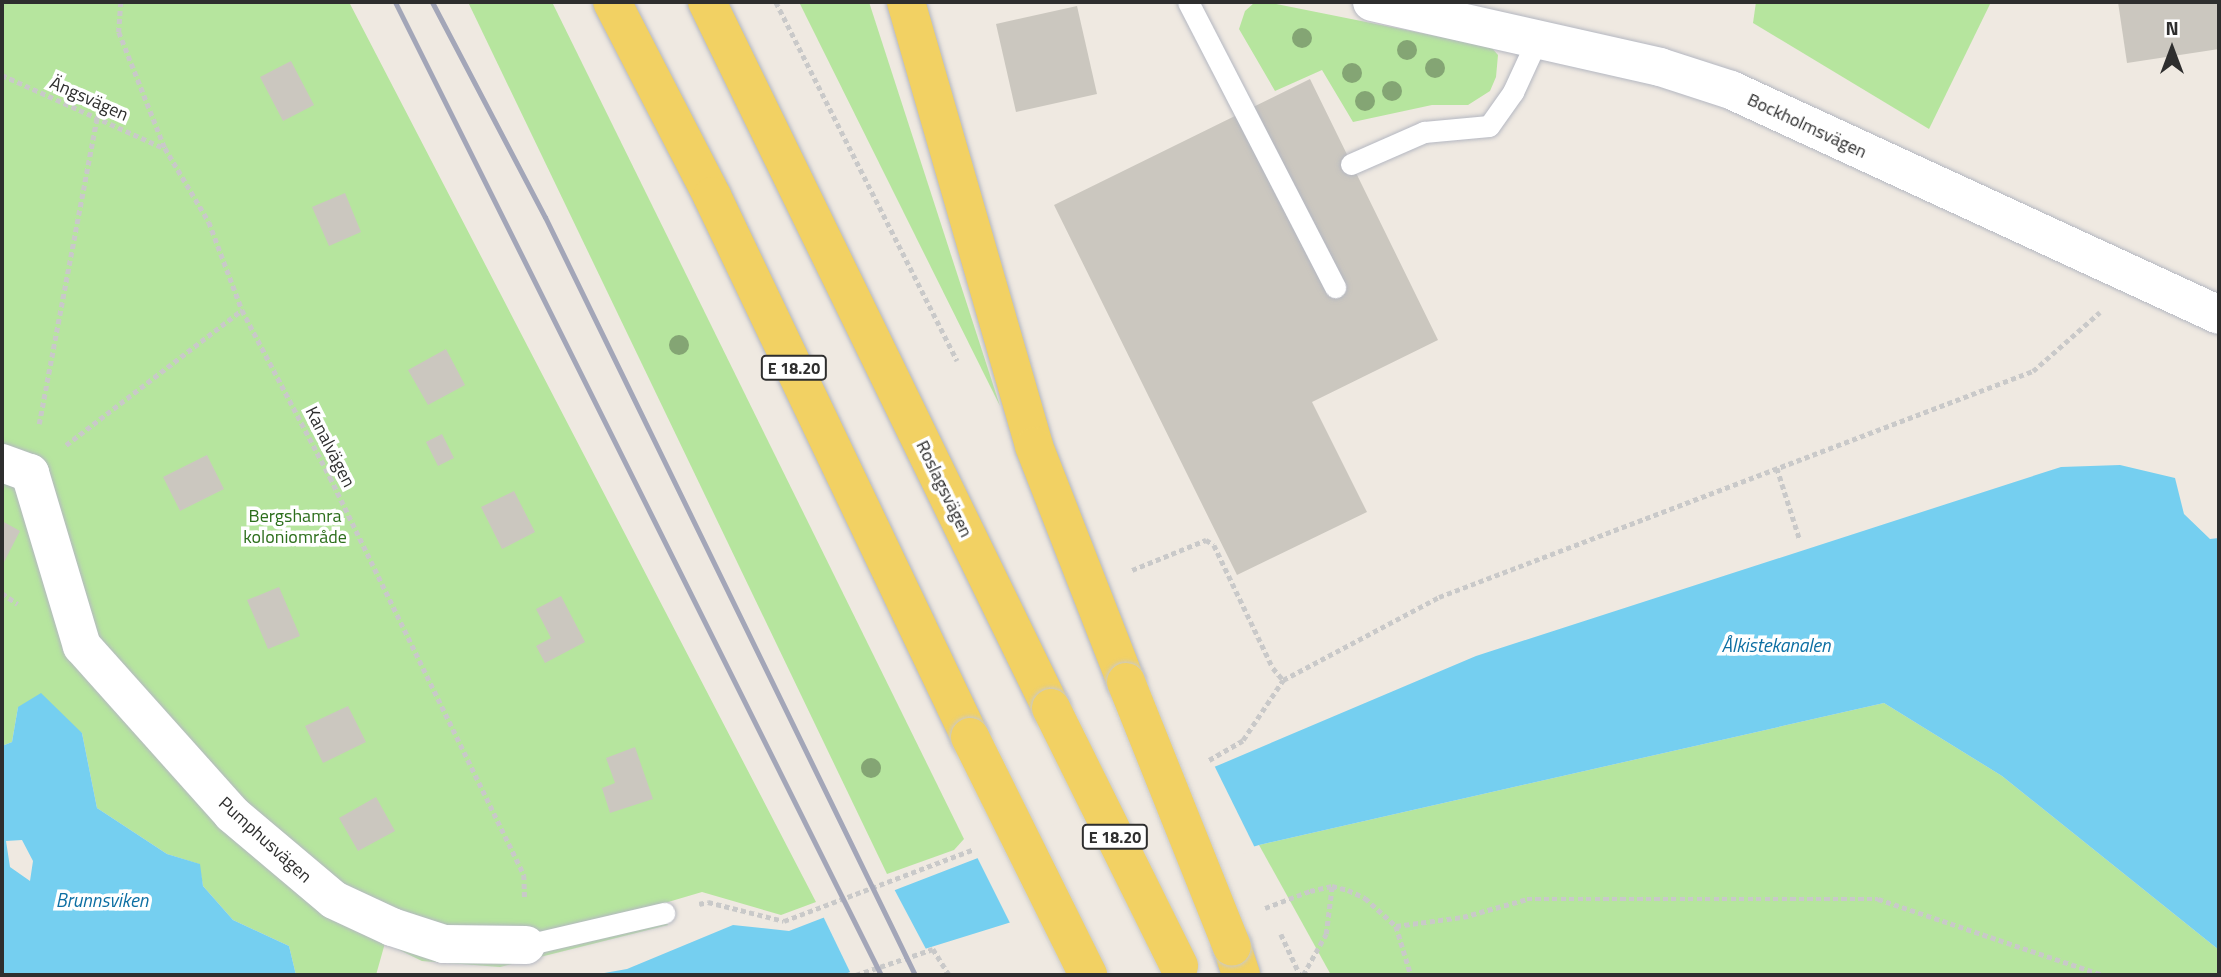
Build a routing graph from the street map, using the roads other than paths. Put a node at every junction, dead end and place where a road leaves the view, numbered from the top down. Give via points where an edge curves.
1 (612, 2) edge
2 (906, 2) edge
3 (1188, 2) edge
4 (1372, 2) edge
5 (708, 4) edge
6 (1536, 42) junction
7 (1351, 163) dead end
8 (1335, 287) dead end
9 (2219, 315) edge
10 (16, 468) edge
11 (664, 913) dead end
12 (526, 945) joint
13 (1236, 961) edge
14 (1181, 970) edge
15 (1088, 975) edge

1 - 15 main road, E 18.20, bridge via 712,196
2 - 13 main road, bridge via 1034,446
3 - 8 lane
4 - 6 street, Bockholmsvägen
5 - 14 main road, Roslagsvägen / E 18.20, bridge
6 - 7 lane via 1513,92 1489,126 1424,132
6 - 9 street, Bockholmsvägen via 1660,67 1731,90
10 - 12 street, Pumphusvägen via 82,646 232,814 334,901 391,927 444,944
11 - 12 lane, Pumphusvägen

